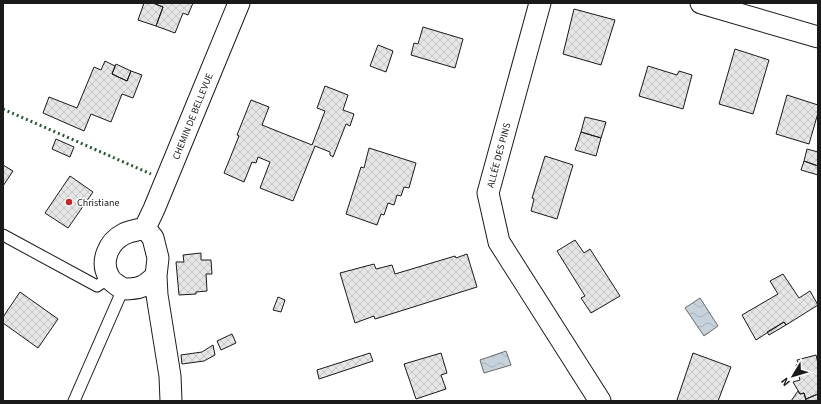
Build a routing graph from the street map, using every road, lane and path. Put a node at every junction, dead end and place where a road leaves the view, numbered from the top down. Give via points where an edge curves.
1 (238, 3) edge
2 (540, 3) edge
3 (701, 3) edge
4 (818, 37) edge
5 (145, 228) junction
6 (3, 235) edge
7 (156, 276) junction
8 (116, 284) junction
9 (74, 401) edge
10 (171, 401) edge
11 (600, 401) edge

1 - 5 street, CHEMIN DE BELLEVUE
2 - 11 street, ALLÉE DES PINS via 488,193 499,242
3 - 4 street
5 - 7 street via 152,238 158,258
5 - 8 street via 123,234 112,243 107,252 105,264
6 - 8 lane via 97,286
7 - 8 street via 136,289
7 - 10 street
8 - 9 lane

